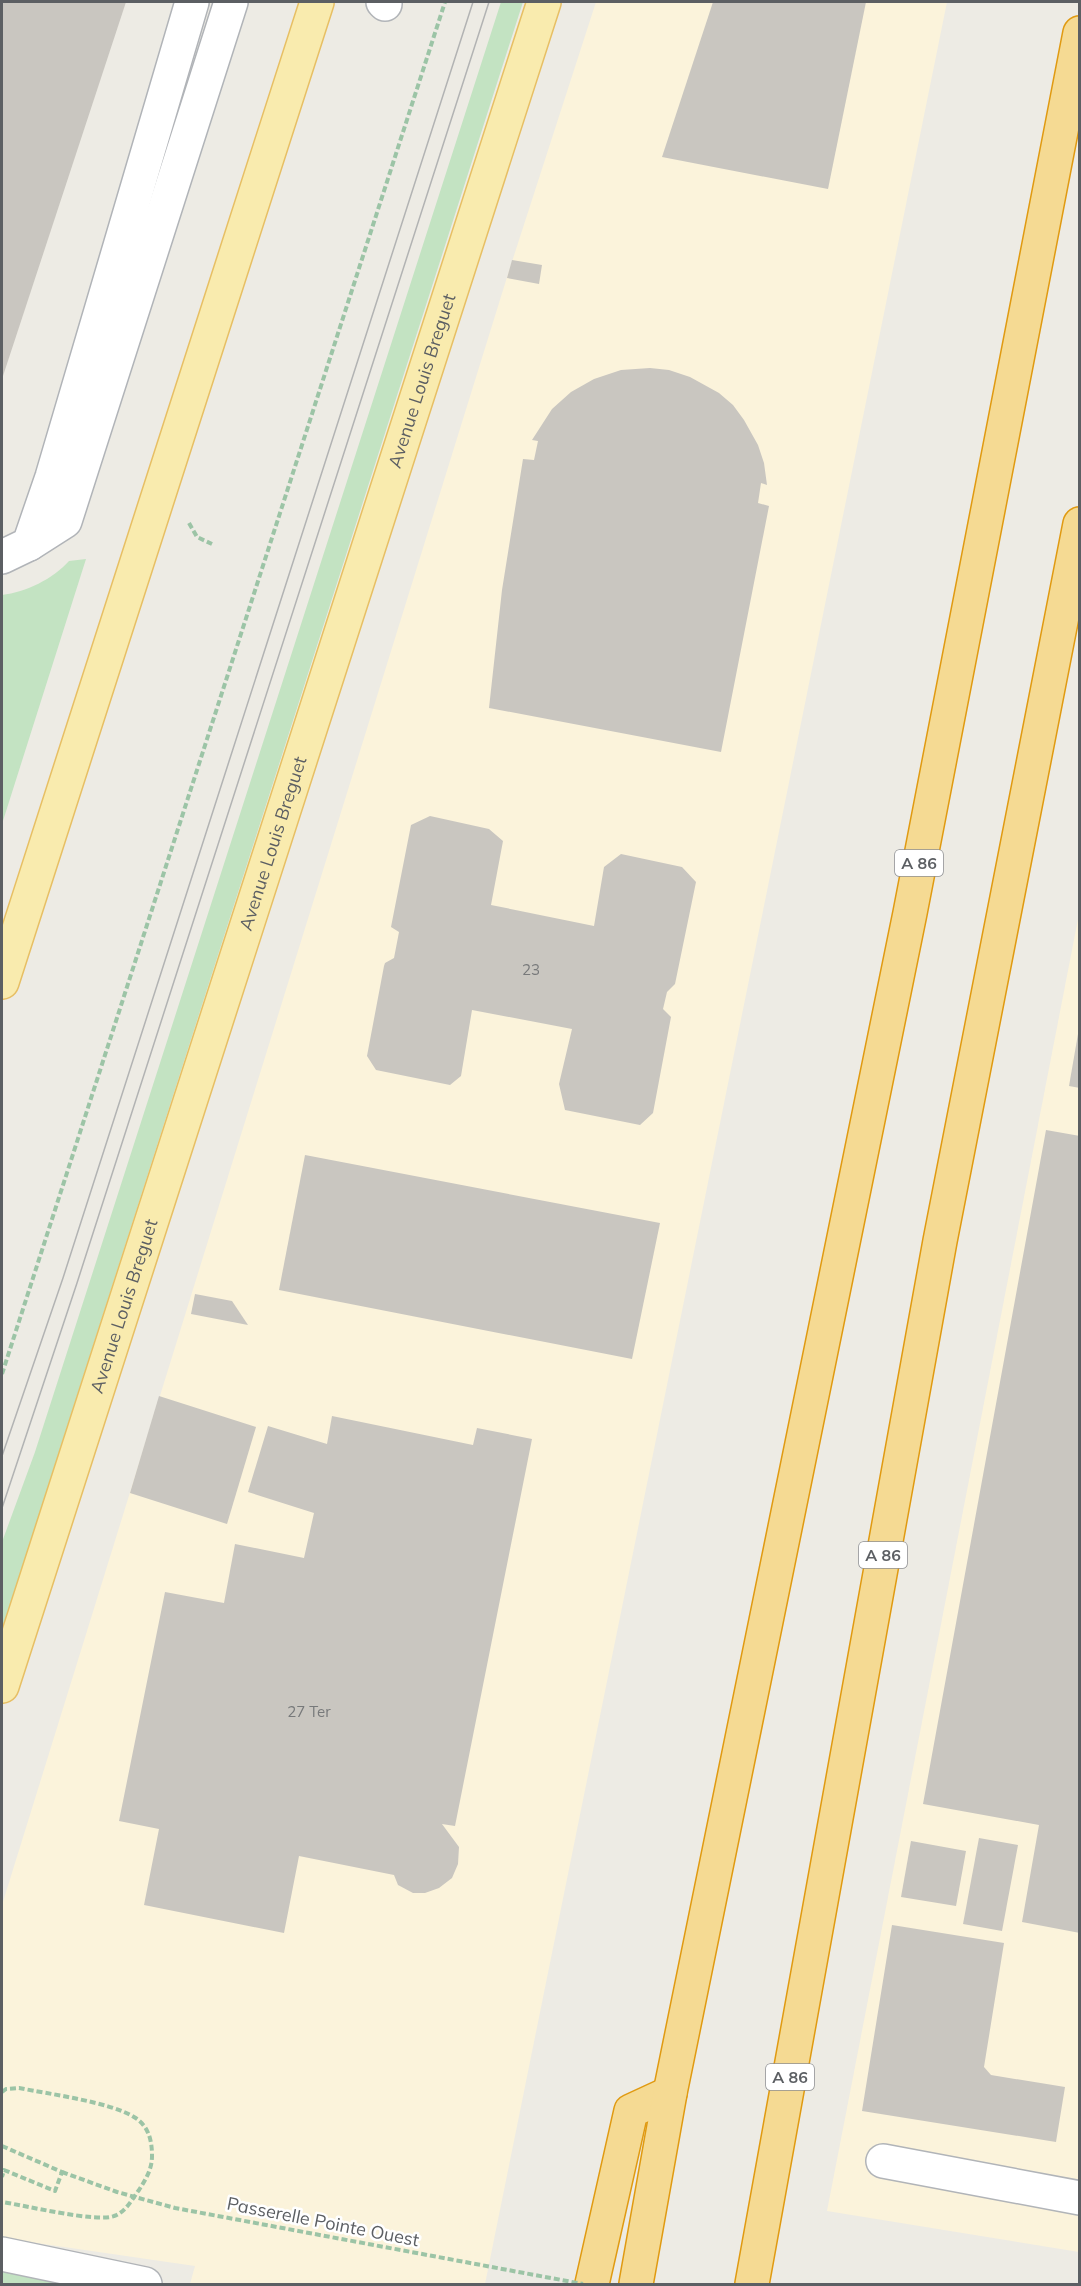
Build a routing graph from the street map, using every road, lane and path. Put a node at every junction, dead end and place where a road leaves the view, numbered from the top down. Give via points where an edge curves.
1 (192, 2) edge
2 (231, 2) edge
3 (317, 2) edge
4 (445, 2) edge
5 (544, 2) edge
6 (1080, 33) edge
7 (188, 520) dead end
8 (1080, 524) edge
9 (212, 544) dead end
10 (15, 551) edge
11 (2, 982) edge
12 (2, 1374) edge
13 (2, 1686) edge
14 (2, 2092) edge
15 (670, 2092) junction
16 (2, 2146) edge
17 (883, 2161) dead end
18 (63, 2172) junction
19 (2, 2177) edge
20 (1080, 2198) edge
21 (2, 2202) edge
22 (2, 2254) edge
23 (145, 2284) edge
24 (582, 2284) edge
25 (592, 2284) edge
26 (636, 2284) edge
27 (752, 2284) edge

1 - 10 street via 55,466
2 - 10 street via 65,521
3 - 11 main road
4 - 12 path
5 - 13 main road, Avenue Louis Breguet
6 - 15 highway, A 86 via 910,913
7 - 9 path via 197,537
8 - 27 highway, A 86 via 940,1241
14 - 21 path via 19,2088 112,2108 135,2117 148,2130 152,2144 147,2178 124,2211 112,2217
15 - 25 highway via 631,2111
15 - 26 highway, A 86
16 - 18 path, Passerelle Pointe Ouest
17 - 20 street
18 - 19 path via 55,2191 4,2170
18 - 24 path, Passerelle Pointe Ouest, bridge via 175,2208
22 - 23 street

